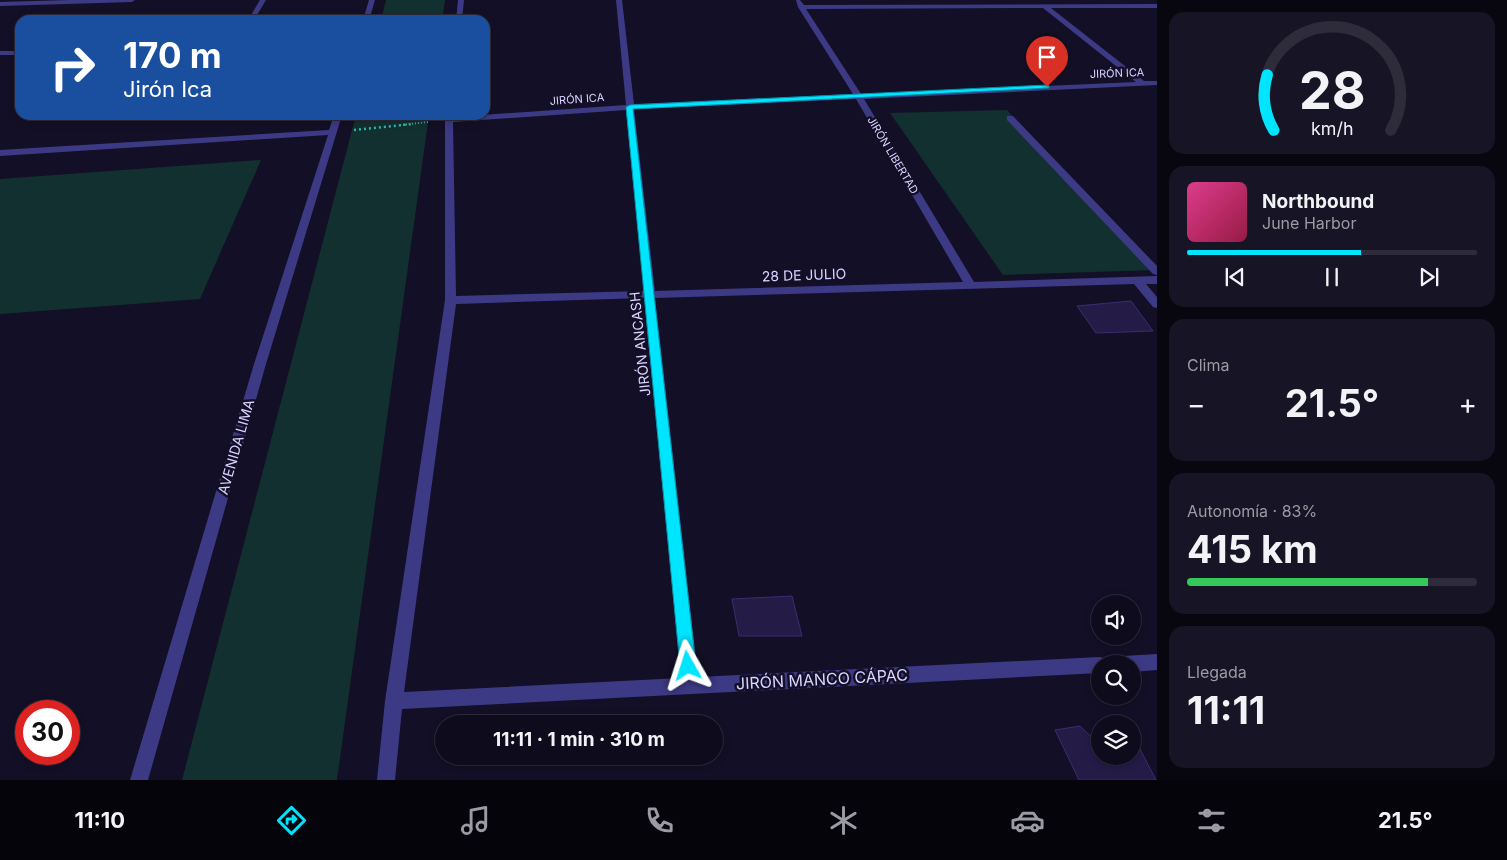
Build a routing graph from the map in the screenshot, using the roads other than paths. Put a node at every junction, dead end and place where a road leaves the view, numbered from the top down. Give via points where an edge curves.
1 (132, 0) edge
2 (263, 0) edge
3 (372, 0) edge
4 (461, 0) edge
5 (619, 0) edge
6 (1037, 0) edge
7 (799, 3) edge
8 (0, 5) edge
9 (1045, 6) junction
10 (1157, 6) edge
11 (254, 15) edge
12 (368, 15) edge
13 (460, 15) edge
14 (15, 52) edge
15 (0, 53) edge
16 (1141, 82) junction
17 (1157, 83) edge
18 (858, 96) junction
19 (630, 107) junction
20 (490, 115) edge
21 (1010, 118) dead end
22 (337, 120) edge
23 (448, 120) edge
24 (333, 132) junction
25 (0, 153) edge
26 (1157, 272) edge
27 (1157, 280) edge
28 (1137, 281) junction
29 (971, 286) junction
30 (650, 295) junction
31 (451, 300) junction
32 (1157, 304) edge
33 (1157, 662) edge
34 (1141, 663) edge
35 (1091, 665) edge
36 (690, 686) junction
37 (394, 701) junction
38 (139, 780) edge
39 (386, 780) edge

1 - 8 street
2 - 11 street
3 - 12 street
4 - 13 street
5 - 19 street, JIRÓN ANCASH
6 - 9 street
7 - 9 street
7 - 18 street, JIRÓN LIBERTAD
9 - 10 street
9 - 16 street
14 - 15 street
16 - 17 street, JIRÓN ICA
16 - 18 street, JIRÓN ICA
18 - 19 street, JIRÓN ICA
18 - 29 street, JIRÓN LIBERTAD
19 - 20 street, JIRÓN ICA
19 - 30 street, JIRÓN ANCASH
21 - 26 street
22 - 24 street, AVENIDA LIMA
23 - 31 street
24 - 25 street
24 - 38 street, AVENIDA LIMA via 260,364
27 - 28 street, 28 DE JULIO
28 - 29 street, 28 DE JULIO
28 - 32 street
29 - 30 street, 28 DE JULIO
30 - 31 street, 28 DE JULIO
30 - 36 street, JIRÓN ANCASH
31 - 37 street
33 - 34 street
35 - 36 street, JIRÓN MANCO CÁPAC
36 - 37 street, JIRÓN MANCO CÁPAC
37 - 39 street

